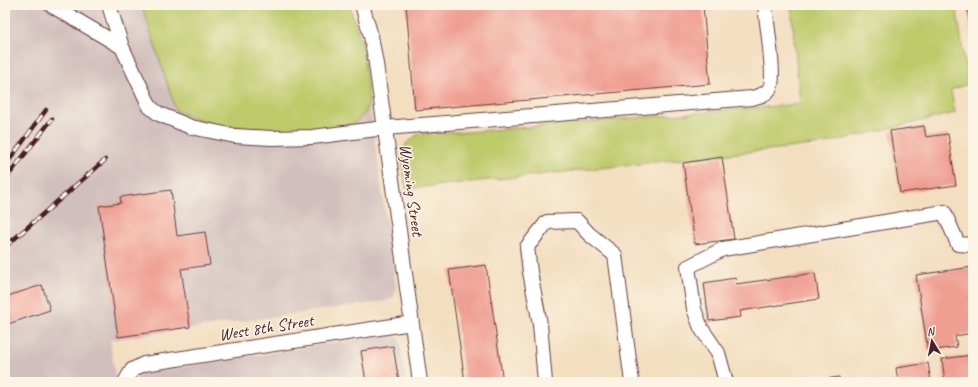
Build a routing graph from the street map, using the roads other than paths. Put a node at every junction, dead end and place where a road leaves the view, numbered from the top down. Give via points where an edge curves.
1 (51, 5) edge
2 (109, 5) edge
3 (362, 5) edge
4 (765, 5) edge
5 (122, 47) junction
6 (385, 128) junction
7 (973, 245) edge
8 (412, 323) junction
9 (127, 378) edge
10 (420, 382) edge
11 (545, 382) edge
12 (632, 382) edge
13 (726, 382) edge

1 - 5 street
2 - 5 street
3 - 6 street, Wyoming Street via 371,36
4 - 6 street via 772,71 771,86 765,94 752,98
5 - 6 street via 150,107 159,114 191,127 235,136 272,138 312,137
6 - 8 street, Wyoming Street
7 - 13 street via 958,244 944,212 723,249 688,267 694,309 701,328 718,353
8 - 9 street, West 8th Street via 144,364 132,370
8 - 10 street, Wyoming Street
11 - 12 street via 540,324 528,247 547,222 577,221 615,255

